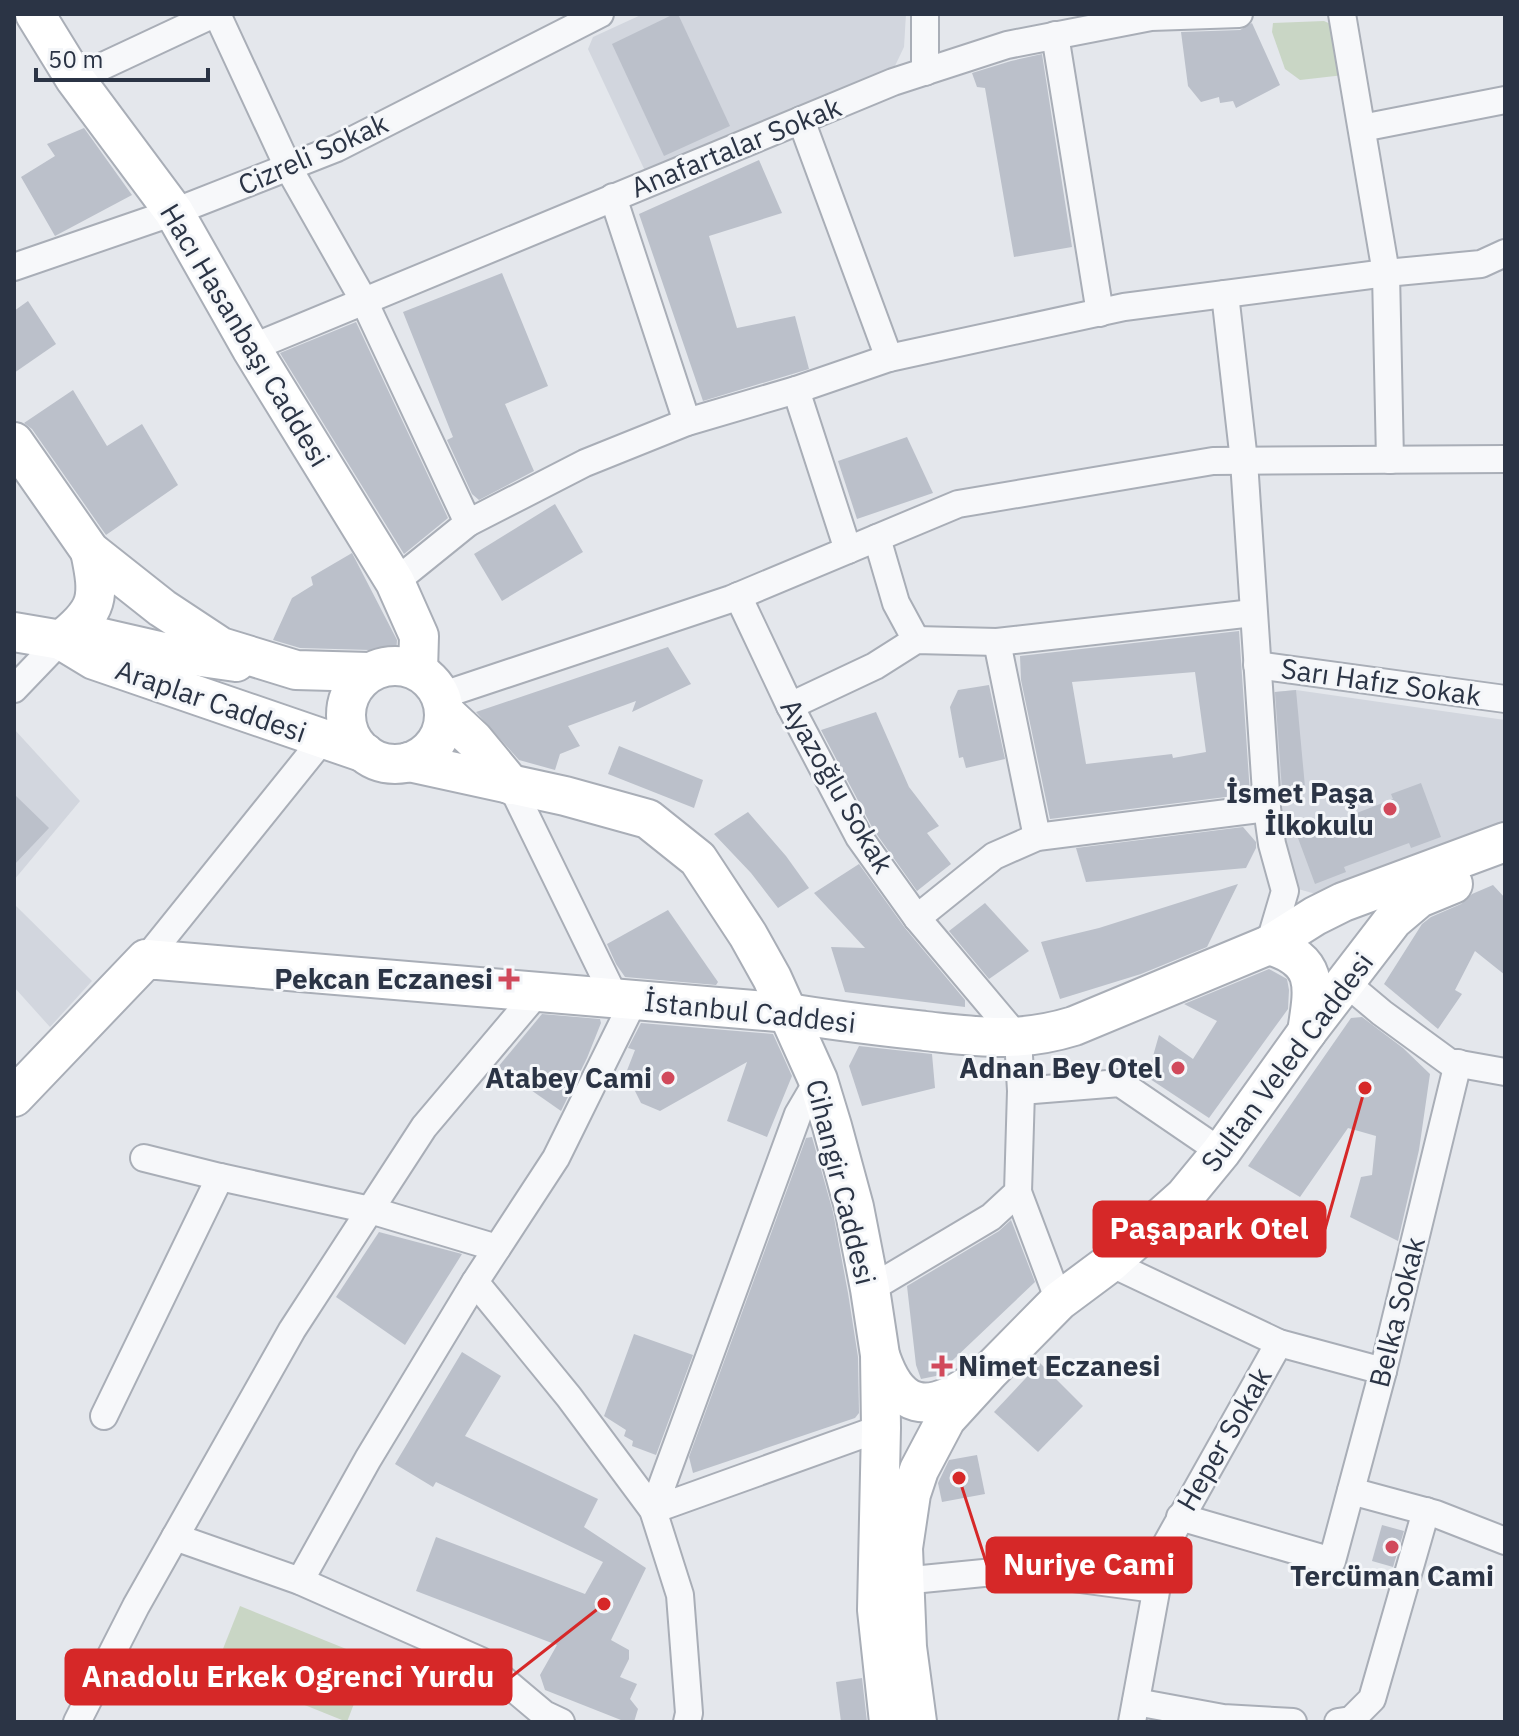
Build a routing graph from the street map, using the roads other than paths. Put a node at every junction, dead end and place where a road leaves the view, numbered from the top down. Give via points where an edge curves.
1 (35, 14) edge
2 (216, 14) edge
3 (600, 14) edge
4 (925, 14) edge
5 (1239, 14) edge
6 (1342, 14) edge
7 (1055, 35) junction
8 (925, 72) junction
9 (75, 79) junction
10 (1505, 100) edge
11 (801, 120) junction
12 (1362, 128) junction
13 (288, 167) junction
14 (613, 197) junction
15 (174, 212) junction
16 (1505, 253) edge
17 (14, 267) edge
18 (1386, 273) junction
19 (1225, 294) junction
20 (364, 301) junction
21 (1100, 313) junction
22 (251, 348) junction
23 (889, 358) junction
24 (796, 390) junction
25 (687, 422) junction
26 (14, 442) edge
27 (1505, 459) edge
28 (1390, 460) junction
29 (1244, 461) junction
30 (468, 523) junction
31 (877, 538) junction
32 (848, 550) junction
33 (90, 551) junction
34 (395, 582) junction
35 (738, 596) junction
36 (1253, 613) junction
37 (14, 632) edge
38 (61, 640) junction
39 (916, 640) junction
40 (997, 642) junction
41 (159, 651) junction
42 (1257, 665) junction
43 (296, 670) junction
44 (369, 672) junction
45 (14, 689) edge
46 (434, 693) junction
47 (1505, 699) edge
48 (790, 706) junction
49 (244, 712) junction
50 (323, 739) junction
51 (365, 753) junction
52 (409, 762) junction
53 (511, 785) junction
54 (1267, 808) junction
55 (1037, 837) junction
56 (1505, 842) edge
57 (1505, 866) edge
58 (917, 918) junction
59 (1269, 945) junction
60 (146, 959) junction
61 (1345, 982) junction
62 (538, 992) junction
63 (624, 999) junction
64 (789, 1013) junction
65 (868, 1025) junction
66 (1307, 1032) junction
67 (1018, 1038) junction
68 (1458, 1063) junction
69 (1505, 1072) edge
70 (818, 1080) junction
71 (1021, 1091) junction
72 (14, 1097) edge
73 (1221, 1152) junction
74 (144, 1158) dead end
75 (220, 1177) junction
76 (1018, 1192) junction
77 (370, 1210) junction
78 (497, 1248) junction
79 (1110, 1263) junction
80 (475, 1282) junction
81 (870, 1289) junction
82 (1059, 1301) junction
83 (1279, 1343) junction
84 (880, 1355) junction
85 (1383, 1371) junction
86 (989, 1372) junction
87 (104, 1416) dead end
88 (881, 1428) junction
89 (1351, 1491) junction
90 (653, 1510) junction
91 (1426, 1511) junction
92 (1180, 1517) junction
93 (175, 1537) junction
94 (1505, 1541) edge
95 (300, 1581) junction
96 (902, 1581) junction
97 (1155, 1589) junction
98 (1134, 1712) edge
99 (77, 1722) edge
100 (561, 1722) edge
101 (687, 1722) edge
102 (889, 1722) edge
103 (917, 1722) edge
104 (1293, 1722) edge
105 (1338, 1722) edge

1 - 9 street, Hacı Hasanbaşı Caddesi
2 - 9 street
2 - 13 street
3 - 13 street, Cizreli Sokak via 337,148
4 - 8 street
5 - 7 street, Anafartalar Sokak via 1151,17
6 - 12 street
7 - 8 street, Anafartalar Sokak
7 - 21 street
8 - 11 street, Anafartalar Sokak
9 - 15 street, Hacı Hasanbaşı Caddesi
10 - 12 street
11 - 14 street, Anafartalar Sokak
11 - 23 street
12 - 18 street
13 - 15 street, Cizreli Sokak
13 - 20 street
14 - 20 street, Anafartalar Sokak
14 - 25 street
15 - 17 street, Cizreli Sokak
15 - 22 street, Hacı Hasanbaşı Caddesi
16 - 18 street via 1481,264
18 - 19 street
18 - 28 street
19 - 21 street
19 - 29 street
20 - 22 street, Anafartalar Sokak
20 - 30 street
21 - 23 street
22 - 34 street, Hacı Hasanbaşı Caddesi
23 - 24 street
24 - 25 street
24 - 32 street
25 - 30 street via 585,463
26 - 33 street
27 - 28 street
28 - 29 street
29 - 31 street via 1213,461 958,504
29 - 36 street
30 - 34 street
31 - 32 street
31 - 39 street via 896,603
32 - 35 street
33 - 38 street via 96,582 93,606
33 - 41 street
33 - 43 street via 221,647
34 - 46 street, Hacı Hasanbaşı Caddesi via 419,636
35 - 46 street
35 - 48 street, Ayazoğlu Sokak
36 - 40 street
36 - 42 street
37 - 38 street, Araplar Caddesi
38 - 41 street, Araplar Caddesi via 98,637
38 - 45 street
38 - 49 street, Araplar Caddesi via 94,660
39 - 40 street
39 - 48 street via 875,666
40 - 55 street
41 - 43 street, Araplar Caddesi
41 - 49 street
42 - 47 street, Sarı Hafız Sokak
42 - 54 street
43 - 44 street
44 - 46 street via 402,666
44 - 51 street via 356,684 346,712 347,728
46 - 52 street via 442,729 423,755
46 - 53 street
48 - 58 street, Ayazoğlu Sokak via 859,837
49 - 50 street, Araplar Caddesi
50 - 51 street, Araplar Caddesi
50 - 60 street
51 - 52 street, Cihangir Caddesi via 378,761
52 - 53 street, Cihangir Caddesi
53 - 63 street
53 - 64 street, Cihangir Caddesi via 648,819 698,859 748,935
54 - 55 street
54 - 59 street via 1285,891
55 - 58 street via 994,856
56 - 59 street, İstanbul Caddesi via 1343,902
57 - 61 street, Sultan Veled Caddesi via 1419,898 1393,920
58 - 67 street, Ayazoğlu Sokak
59 - 66 street via 1290,951 1304,963 1311,981
59 - 67 street, İstanbul Caddesi via 1074,1026
60 - 62 street, İstanbul Caddesi
60 - 72 street
61 - 66 street, Sultan Veled Caddesi
61 - 68 street via 1449,1062
62 - 63 street, İstanbul Caddesi
62 - 77 street via 424,1127
63 - 64 street, İstanbul Caddesi
63 - 78 street via 556,1158
64 - 65 street, İstanbul Caddesi
64 - 70 street, Cihangir Caddesi
65 - 67 street, İstanbul Caddesi
65 - 70 street via 836,1038
66 - 73 street, Sultan Veled Caddesi
67 - 71 street
68 - 69 street
68 - 85 street, Belka Sokak
70 - 81 street, Cihangir Caddesi via 854,1207
70 - 90 street via 798,1114
71 - 73 street via 1120,1083
71 - 76 street
73 - 79 street, Sultan Veled Caddesi via 1184,1197
74 - 75 street
75 - 77 street
75 - 87 street
76 - 81 street via 991,1217
76 - 82 street
77 - 78 street
77 - 93 street via 292,1330
78 - 80 street
79 - 82 street, Sultan Veled Caddesi
79 - 83 street
80 - 90 street
80 - 95 street
81 - 84 street, Cihangir Caddesi
82 - 86 street, Sultan Veled Caddesi
83 - 85 street
83 - 92 street, Heper Sokak
84 - 86 street via 897,1392 925,1403 960,1392
84 - 88 street
85 - 89 street, Belka Sokak
86 - 96 street, Sultan Veled Caddesi via 946,1419 919,1470 906,1517
88 - 90 street
88 - 102 street via 877,1610
89 - 91 street
89 - 92 street, Belka Sokak via 1332,1561
90 - 101 street via 680,1595
91 - 94 street
91 - 105 street via 1372,1699 1351,1720
92 - 97 street, Heper Sokak via 1164,1548
93 - 95 street
93 - 99 street
95 - 100 street via 481,1661
96 - 97 street via 1014,1570
96 - 103 street, Sultan Veled Caddesi
97 - 98 street, Heper Sokak
98 - 104 street

